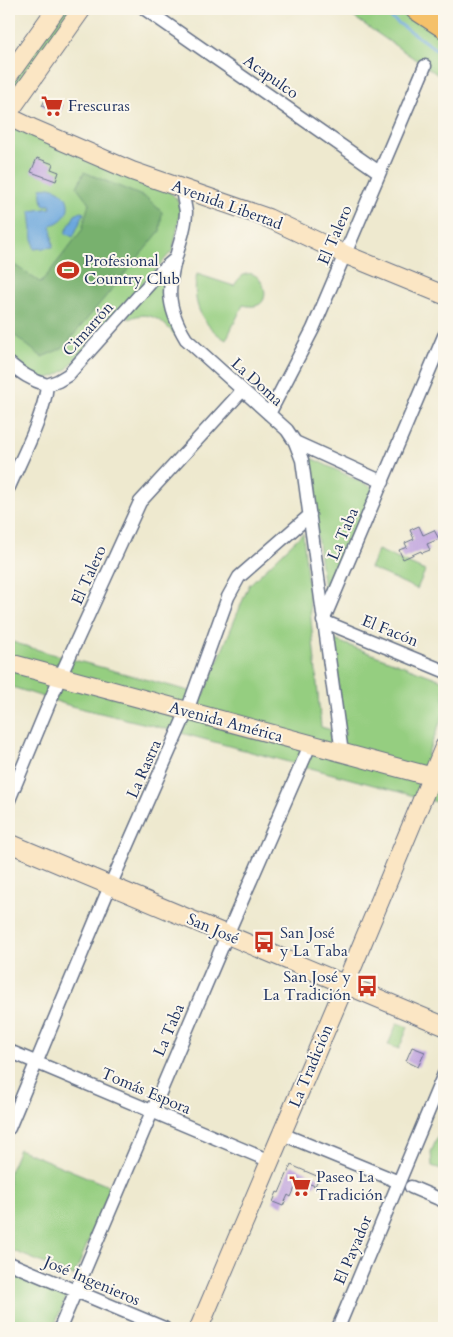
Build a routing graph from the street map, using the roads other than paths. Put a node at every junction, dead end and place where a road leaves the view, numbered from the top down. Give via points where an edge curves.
1 (56, 9) edge
2 (82, 9) edge
3 (145, 9) edge
4 (415, 9) edge
5 (444, 28) edge
6 (425, 66) dead end
7 (9, 75) edge
8 (9, 112) edge
9 (9, 116) edge
10 (379, 172) junction
11 (182, 189) junction
12 (344, 254) junction
13 (176, 259) junction
14 (444, 295) edge
15 (444, 336) edge
16 (9, 363) edge
17 (47, 385) junction
18 (242, 391) junction
19 (269, 414) junction
20 (295, 442) junction
21 (383, 482) junction
22 (9, 488) edge
23 (310, 515) junction
24 (323, 621) junction
25 (9, 663) edge
26 (444, 671) edge
27 (60, 677) junction
28 (187, 711) junction
29 (310, 745) junction
30 (444, 747) edge
31 (342, 753) junction
32 (438, 778) edge
33 (9, 800) edge
34 (9, 843) edge
35 (110, 886) junction
36 (227, 935) junction
37 (345, 985) junction
38 (444, 1026) edge
39 (9, 1052) edge
40 (36, 1063) junction
41 (444, 1074) edge
42 (152, 1111) junction
43 (9, 1128) edge
44 (282, 1134) junction
45 (270, 1161) junction
46 (405, 1185) junction
47 (444, 1201) edge
48 (9, 1263) edge
49 (76, 1291) junction
50 (60, 1328) edge
51 (164, 1328) edge
52 (199, 1328) edge
53 (338, 1328) edge

1 - 7 street
2 - 8 street
3 - 10 street, Acapulco
4 - 5 main road
6 - 10 street, El Talero
9 - 11 street, Avenida Libertad via 88,153
10 - 12 street, El Talero
11 - 12 street, Avenida Libertad via 268,218
11 - 13 street via 186,212
12 - 14 street, Avenida Libertad
12 - 19 street, El Talero via 312,329
13 - 17 street, Cimarrón via 161,271 68,375
13 - 18 street, La Doma via 170,277 170,300 176,322 186,339
15 - 21 street, La Taba
16 - 17 street via 34,381
17 - 22 street via 42,410
18 - 19 street, La Doma
18 - 27 street, El Talero via 140,502
19 - 20 street, La Doma
20 - 21 street, La Doma
20 - 23 street via 302,460
21 - 24 street, La Taba
23 - 24 street
23 - 28 street, La Rastra via 239,577 228,597
24 - 26 street, El Facón
24 - 31 street
25 - 27 street, Avenida América
27 - 28 street, Avenida América
27 - 33 street, El Talero
28 - 29 street, Avenida América
28 - 35 street, La Rastra
29 - 31 street, Avenida América
29 - 36 street, La Taba
30 - 32 street, La Tradición
31 - 32 street, Avenida América
32 - 37 street, La Tradición
34 - 35 street, San José
35 - 36 street, San José
35 - 40 street, La Rastra
36 - 37 street, San José
36 - 42 street, La Taba
37 - 38 street, San José
37 - 44 street, La Tradición
39 - 40 street, Tomás Espora
40 - 42 street, Tomás Espora
40 - 43 street, La Rastra
41 - 46 street, El Payador
42 - 45 street, Tomás Espora
42 - 49 street, La Taba
44 - 45 street, La Tradición
44 - 46 street
45 - 52 street, La Tradición
46 - 47 street
46 - 53 street, El Payador
48 - 49 street, José Ingenieros
49 - 50 street, La Taba
49 - 51 street, José Ingenieros

